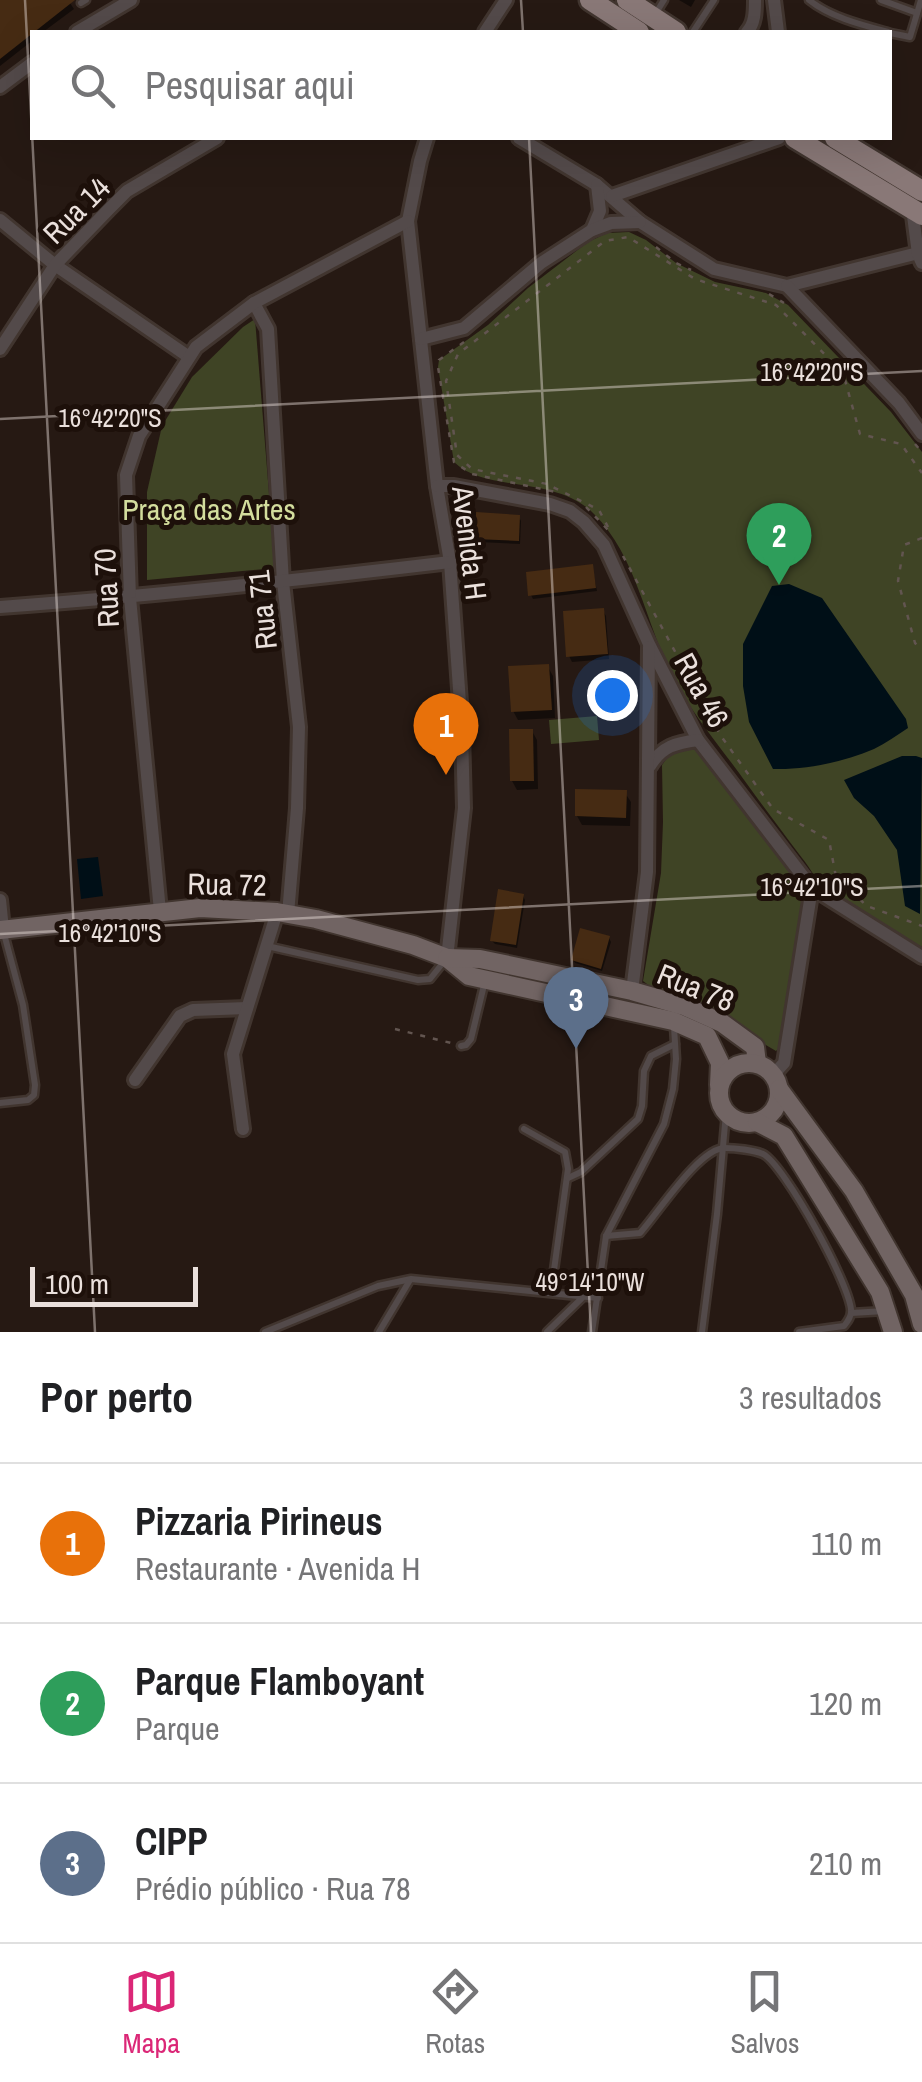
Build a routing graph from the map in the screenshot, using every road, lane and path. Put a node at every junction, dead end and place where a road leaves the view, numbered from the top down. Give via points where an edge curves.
1 (131, 0) edge
2 (506, 0) edge
3 (590, 0) edge
4 (627, 0) edge
5 (714, 0) edge
6 (755, 0) edge
7 (774, 0) edge
8 (809, 0) edge
9 (881, 0) edge
10 (921, 0) edge
11 (917, 13) junction
12 (652, 17) edge
13 (80, 30) edge
14 (486, 30) edge
15 (695, 30) edge
16 (749, 30) edge
17 (778, 30) edge
18 (878, 30) edge
19 (892, 34) edge
20 (30, 64) edge
21 (0, 87) edge
22 (214, 140) edge
23 (427, 140) edge
24 (522, 140) edge
25 (773, 140) edge
26 (799, 140) edge
27 (838, 140) edge
28 (597, 185) junction
29 (612, 196) junction
30 (920, 199) edge
31 (0, 220) edge
32 (408, 221) junction
33 (640, 222) junction
34 (592, 230) junction
35 (618, 232) dead end
36 (921, 256) edge
37 (55, 265) junction
38 (787, 286) junction
39 (749, 289) dead end
40 (766, 293) dead end
41 (254, 304) junction
42 (788, 305) dead end
43 (501, 313) dead end
44 (421, 339) junction
45 (0, 349) edge
46 (189, 357) junction
47 (922, 434) edge
48 (922, 473) edge
49 (437, 486) junction
50 (922, 538) edge
51 (450, 562) junction
52 (283, 582) junction
53 (130, 598) junction
54 (0, 607) edge
55 (644, 608) dead end
56 (648, 644) junction
57 (922, 650) edge
58 (698, 740) junction
59 (649, 768) junction
60 (812, 888) junction
61 (0, 900) edge
62 (160, 911) junction
63 (282, 913) junction
64 (922, 926) edge
65 (1, 929) edge
66 (266, 946) junction
67 (922, 957) edge
68 (447, 958) junction
69 (486, 980) junction
70 (632, 992) junction
71 (247, 1008) junction
72 (673, 1020) junction
73 (395, 1029) dead end
74 (674, 1044) junction
75 (461, 1046) joint
76 (757, 1064) junction
77 (136, 1080) dead end
78 (776, 1082) junction
79 (719, 1086) junction
80 (0, 1103) edge
81 (726, 1114) junction
82 (757, 1122) junction
83 (243, 1129) dead end
84 (524, 1129) dead end
85 (722, 1148) junction
86 (567, 1178) junction
87 (606, 1236) junction
88 (411, 1279) junction
89 (546, 1292) junction
90 (583, 1298) junction
91 (598, 1298) junction
92 (886, 1310) junction
93 (851, 1313) junction
94 (922, 1324) edge
95 (266, 1332) edge
96 (379, 1332) edge
97 (547, 1332) edge
98 (592, 1332) edge
99 (702, 1332) edge
100 (799, 1332) edge
101 (894, 1332) edge

1 - 13 street
2 - 14 street
3 - 12 main road
4 - 12 main road
5 - 15 lane
6 - 16 street
7 - 17 street
8 - 18 lane
9 - 11 lane
10 - 11 lane
11 - 19 lane via 910,37
20 - 21 street
22 - 37 street, Rua 14 via 128,192
23 - 32 street, Avenida H
24 - 28 street
25 - 29 street
26 - 30 main road
27 - 30 main road
28 - 29 street
28 - 34 street via 600,210
29 - 33 street
30 - 36 street
31 - 37 street
32 - 41 street, Rua 70
32 - 44 street, Avenida H
33 - 34 street
33 - 38 street via 714,269
34 - 44 street via 464,328
35 - 39 path via 646,240 716,282
36 - 38 street
37 - 45 street, Rua 14
37 - 46 street
38 - 47 street
40 - 42 path
41 - 46 street, Rua 70
41 - 52 street, Rua 71 via 268,329
43 - 48 path via 439,360 454,462 472,474 574,500 611,533 598,510 547,484 472,469 457,454 446,382 458,354 604,241 628,238 695,279 776,305 844,373 860,434 901,444
44 - 49 street, Avenida H
46 - 53 street, Rua 70 via 139,436 126,474
49 - 51 street, Avenida H
49 - 56 street, Rua 46 via 570,511 604,545
50 - 57 path via 904,545 898,581 914,643
51 - 52 street
51 - 68 street, Avenida H via 464,808
52 - 53 street
52 - 63 street, Rua 71 via 299,727 297,808
53 - 54 street
53 - 62 street, Rua 70
55 - 64 path via 619,549 720,736 773,809 828,840 836,877 868,906
56 - 58 street, Rua 46
56 - 59 street
58 - 59 street via 670,745
58 - 60 street, Rua 46
59 - 70 street via 647,872
60 - 67 street, Rua 46
60 - 78 street
61 - 65 street
62 - 63 main road, Rua 72
62 - 65 main road, Rua 72
63 - 66 street, Rua 71
63 - 68 main road, Rua 72
65 - 80 lane via 23,1005 34,1095
66 - 68 lane via 418,980 430,978
66 - 71 street, Rua 71
68 - 69 main road, Rua 78
68 - 70 main road, Rua 78 via 480,958
69 - 72 main road, Rua 78
69 - 75 lane via 471,1039
70 - 76 main road, Rua 78 via 722,1023 754,1047
71 - 77 street via 180,1016
71 - 83 street, Rua 71 via 233,1054
72 - 74 lane
72 - 79 main road, Rua 78 via 707,1036 720,1063
73 - 75 path
74 - 86 lane via 651,1056 638,1119
74 - 87 lane via 664,1124
76 - 78 main road
76 - 79 main road via 729,1069
78 - 82 main road via 776,1106
78 - 94 main road via 854,1191 914,1295
79 - 81 main road
81 - 82 main road
81 - 85 lane
82 - 92 main road via 784,1136
84 - 86 lane via 564,1152
85 - 87 lane via 703,1156 640,1233
85 - 93 lane via 763,1154 774,1164 842,1278
85 - 99 lane
86 - 89 lane
87 - 91 lane
88 - 89 lane
88 - 95 lane
88 - 96 lane
89 - 90 lane
90 - 91 lane
90 - 97 lane
91 - 98 lane
92 - 93 lane
92 - 101 main road
93 - 100 lane via 844,1326

